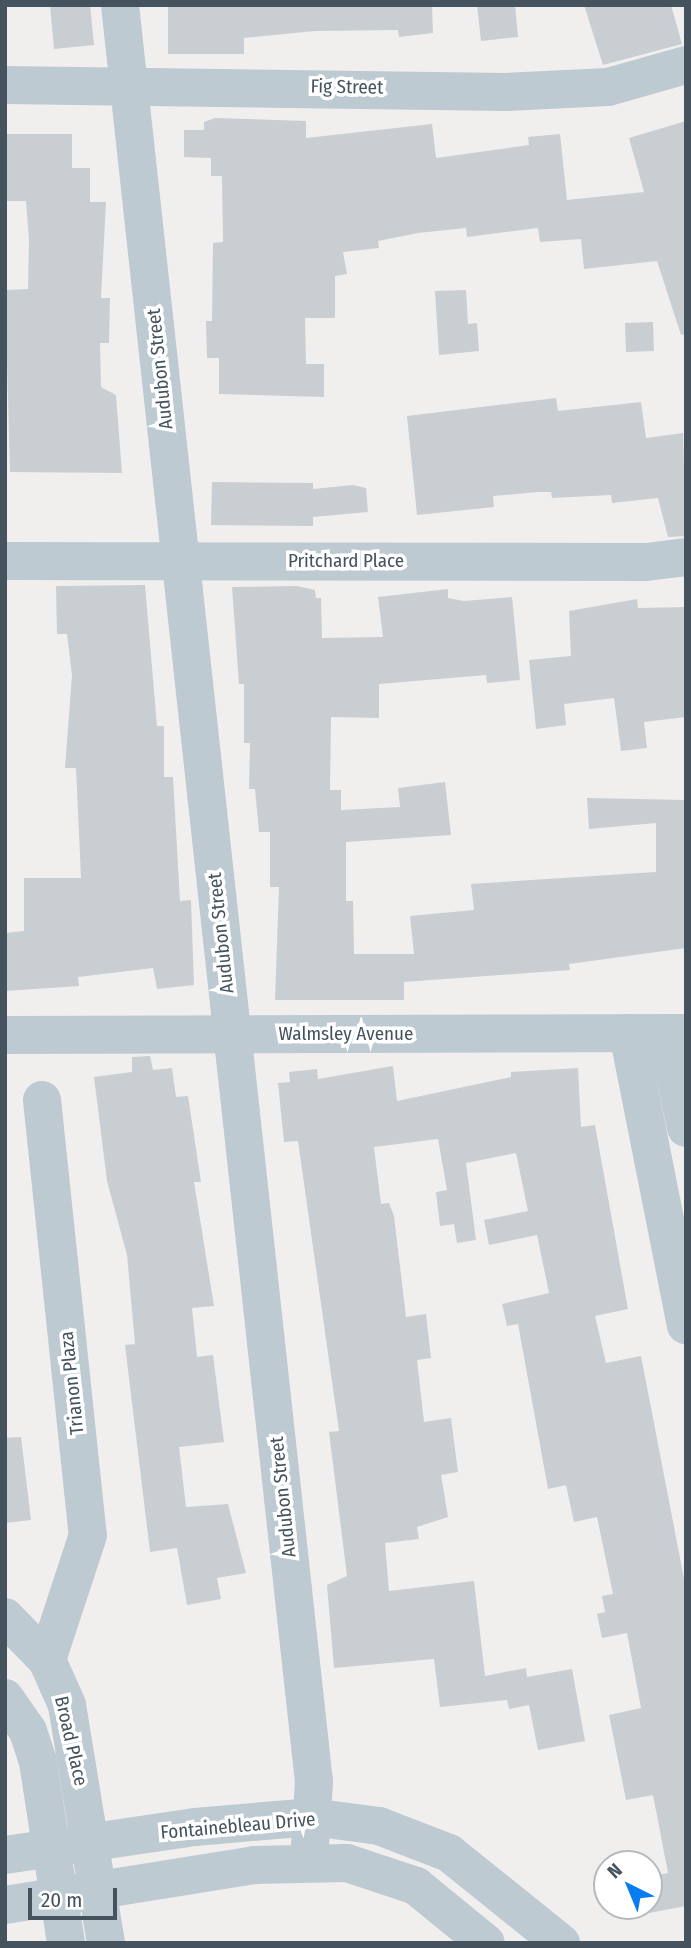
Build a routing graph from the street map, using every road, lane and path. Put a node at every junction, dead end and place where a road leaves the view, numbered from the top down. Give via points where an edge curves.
1 (120, 5) edge
2 (686, 65) edge
3 (5, 85) edge
4 (129, 85) junction
5 (686, 557) edge
6 (181, 560) junction
7 (5, 561) edge
8 (628, 1033) junction
9 (676, 1033) edge
10 (232, 1034) junction
11 (5, 1035) edge
12 (42, 1100) dead end
13 (685, 1124) edge
14 (647, 1129) junction
15 (686, 1325) edge
16 (5, 1617) edge
17 (47, 1660) junction
18 (5, 1698) edge
19 (311, 1818) junction
20 (91, 1842) junction
21 (51, 1848) junction
22 (5, 1855) edge
23 (309, 1861) junction
24 (99, 1891) junction
25 (59, 1897) junction
26 (5, 1905) edge
27 (66, 1943) edge
28 (106, 1943) edge
29 (486, 1943) edge
30 (561, 1943) edge

1 - 4 street, Audubon Street
2 - 4 street, Fig Street via 608,87 505,92
3 - 4 street, Fig Street
4 - 6 street, Audubon Street
5 - 6 street, Pritchard Place via 646,562
6 - 7 street, Pritchard Place
6 - 10 street, Audubon Street
8 - 9 street, Walmsley Avenue
8 - 10 street, Walmsley Avenue
8 - 14 street
9 - 13 street
10 - 11 street, Walmsley Avenue
10 - 19 street, Audubon Street via 314,1781
12 - 17 street, Trianon Plaza via 88,1535
13 - 14 street
14 - 15 street
16 - 17 street, Broad Place
17 - 20 street, Broad Place via 67,1705
18 - 21 street, Broad Place via 28,1731 38,1762
19 - 20 street, Fontainebleau Drive
19 - 23 street, Audubon Street
19 - 30 street, Fontainebleau Drive via 379,1826 449,1853
20 - 21 street, Fontainebleau Drive
20 - 24 street, Broad Place
21 - 22 street, Fontainebleau Drive
21 - 25 street, Broad Place
23 - 24 street
23 - 29 street via 386,1872 454,1913
24 - 25 street
24 - 28 street, Broad Place
25 - 26 street
25 - 27 street, Broad Place

